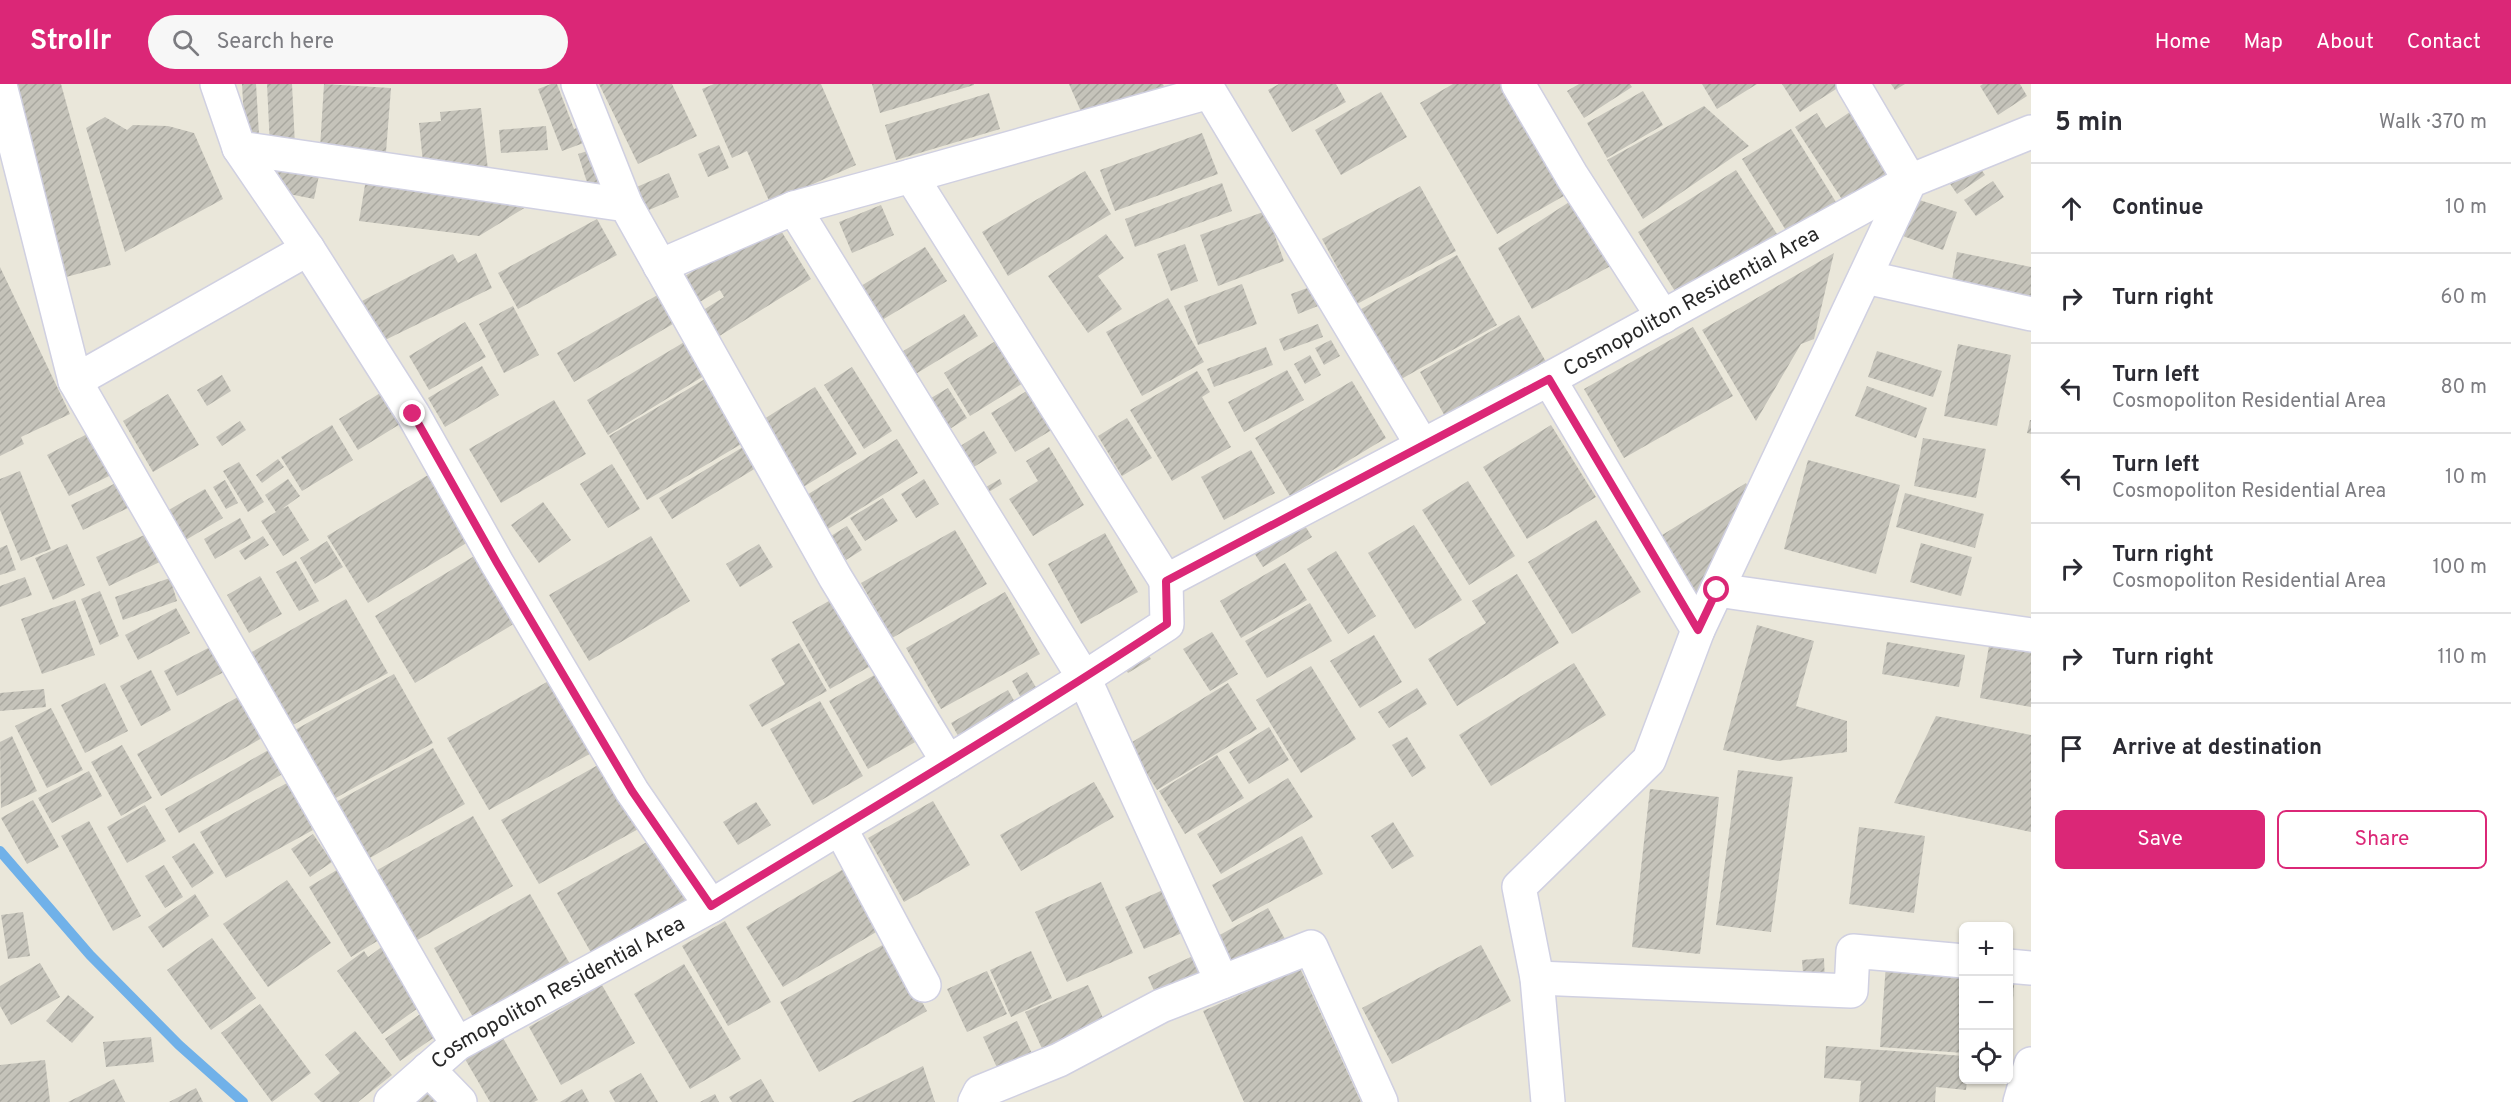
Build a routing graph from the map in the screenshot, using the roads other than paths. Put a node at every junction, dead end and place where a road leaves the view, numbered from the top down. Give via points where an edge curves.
1 (217, 84) edge
2 (578, 84) edge
3 (1518, 84) edge
4 (1853, 84) edge
5 (0, 86) edge
6 (1207, 88) edge
7 (2031, 132) edge
8 (238, 148) junction
9 (911, 176) junction
10 (1910, 182) junction
11 (626, 206) junction
12 (794, 208) junction
13 (308, 249) junction
14 (660, 266) junction
15 (1865, 277) junction
16 (2031, 314) edge
17 (1663, 316) junction
18 (1549, 379) junction
19 (75, 381) junction
20 (1422, 445) junction
21 (1166, 581) junction
22 (1717, 590) junction
23 (1698, 630) junction
24 (2031, 635) edge
25 (1084, 678) junction
26 (948, 762) junction
27 (840, 828) junction
28 (711, 906) junction
29 (1959, 961) edge
30 (2013, 966) edge
31 (2031, 968) edge
32 (1537, 978) junction
33 (1222, 982) junction
34 (924, 985) dead end
35 (457, 1044) junction
36 (2031, 1064) edge
37 (428, 1069) junction
38 (391, 1102) edge
39 (460, 1102) edge
40 (975, 1102) edge
41 (1382, 1102) edge
42 (1548, 1102) edge
43 (2020, 1102) edge

1 - 8 street
2 - 11 street
3 - 17 street
4 - 10 street
5 - 19 street
6 - 9 street
6 - 20 street
7 - 10 street, Cosmopoliton Residential Area
8 - 11 street
8 - 13 street
9 - 12 street
9 - 21 street
10 - 15 street
10 - 17 street, Cosmopoliton Residential Area
11 - 14 street
12 - 14 street
12 - 25 street
13 - 19 street
13 - 28 street via 413,414 632,791
14 - 26 street via 835,577
15 - 16 street
15 - 22 street
17 - 18 street, Cosmopoliton Residential Area
18 - 20 street, Cosmopoliton Residential Area
18 - 23 street
19 - 35 street
20 - 21 street, Cosmopoliton Residential Area
21 - 25 street, Cosmopoliton Residential Area via 1167,624
22 - 23 street
22 - 24 street
23 - 32 street via 1649,760 1519,887
25 - 26 street, Cosmopoliton Residential Area
25 - 33 street
26 - 27 street, Cosmopoliton Residential Area
27 - 28 street, Cosmopoliton Residential Area
27 - 34 street
28 - 35 street, Cosmopoliton Residential Area
29 - 32 street via 1853,951 1851,991
30 - 31 street
32 - 42 street
33 - 40 street via 1161,1006 1059,1060 980,1092
33 - 41 street via 1311,946
35 - 37 street, Cosmopoliton Residential Area
36 - 43 street
37 - 38 street, Cosmopoliton Residential Area
37 - 39 street

